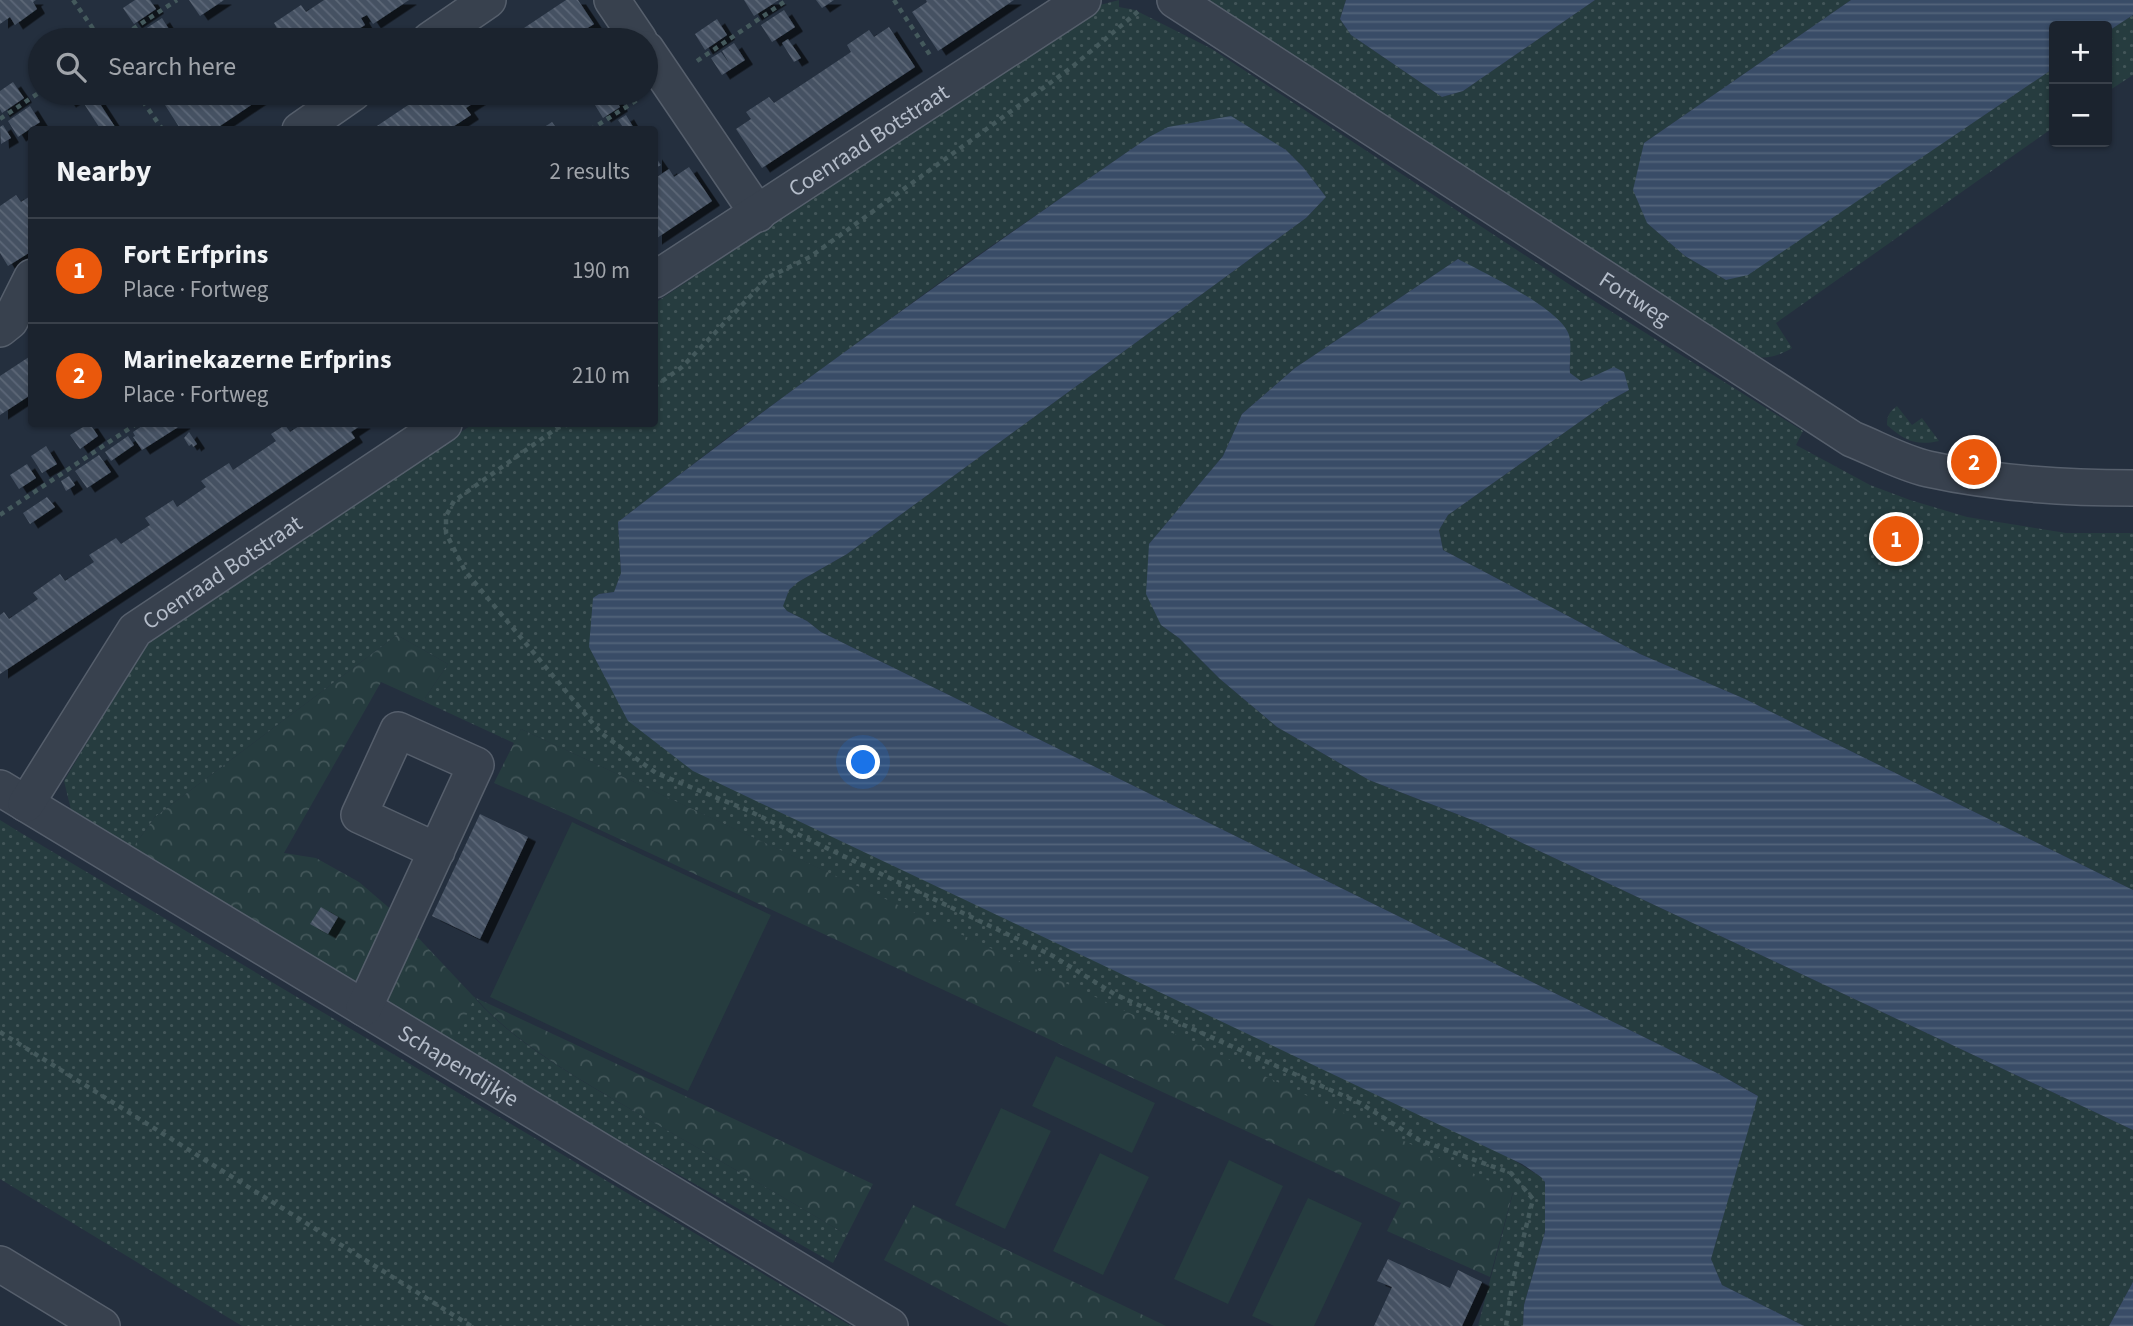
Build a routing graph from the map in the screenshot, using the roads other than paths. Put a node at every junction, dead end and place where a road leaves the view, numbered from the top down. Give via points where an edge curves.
1 (488, 0) edge
2 (612, 0) edge
3 (1083, 0) edge
4 (1159, 4) edge
5 (447, 28) edge
6 (631, 28) edge
7 (658, 68) edge
8 (336, 105) edge
9 (306, 126) edge
10 (758, 214) junction
11 (658, 277) edge
12 (28, 285) edge
13 (0, 329) edge
14 (430, 427) edge
15 (2133, 488) edge
16 (13, 796) edge
17 (437, 851) dead end
18 (364, 1009) junction
19 (0, 1264) edge
20 (102, 1326) edge
21 (890, 1326) edge

1 - 5 street
2 - 6 street
3 - 10 street, Coenraad Botstraat
4 - 15 street, Fortweg via 1852,439 1925,468 2001,482
7 - 10 street
8 - 9 street
10 - 11 street, Coenraad Botstraat
12 - 13 street via 10,321
14 - 16 street, Coenraad Botstraat via 135,630
16 - 18 street, Schapendijkje
17 - 18 street
18 - 21 street, Schapendijkje
19 - 20 street

